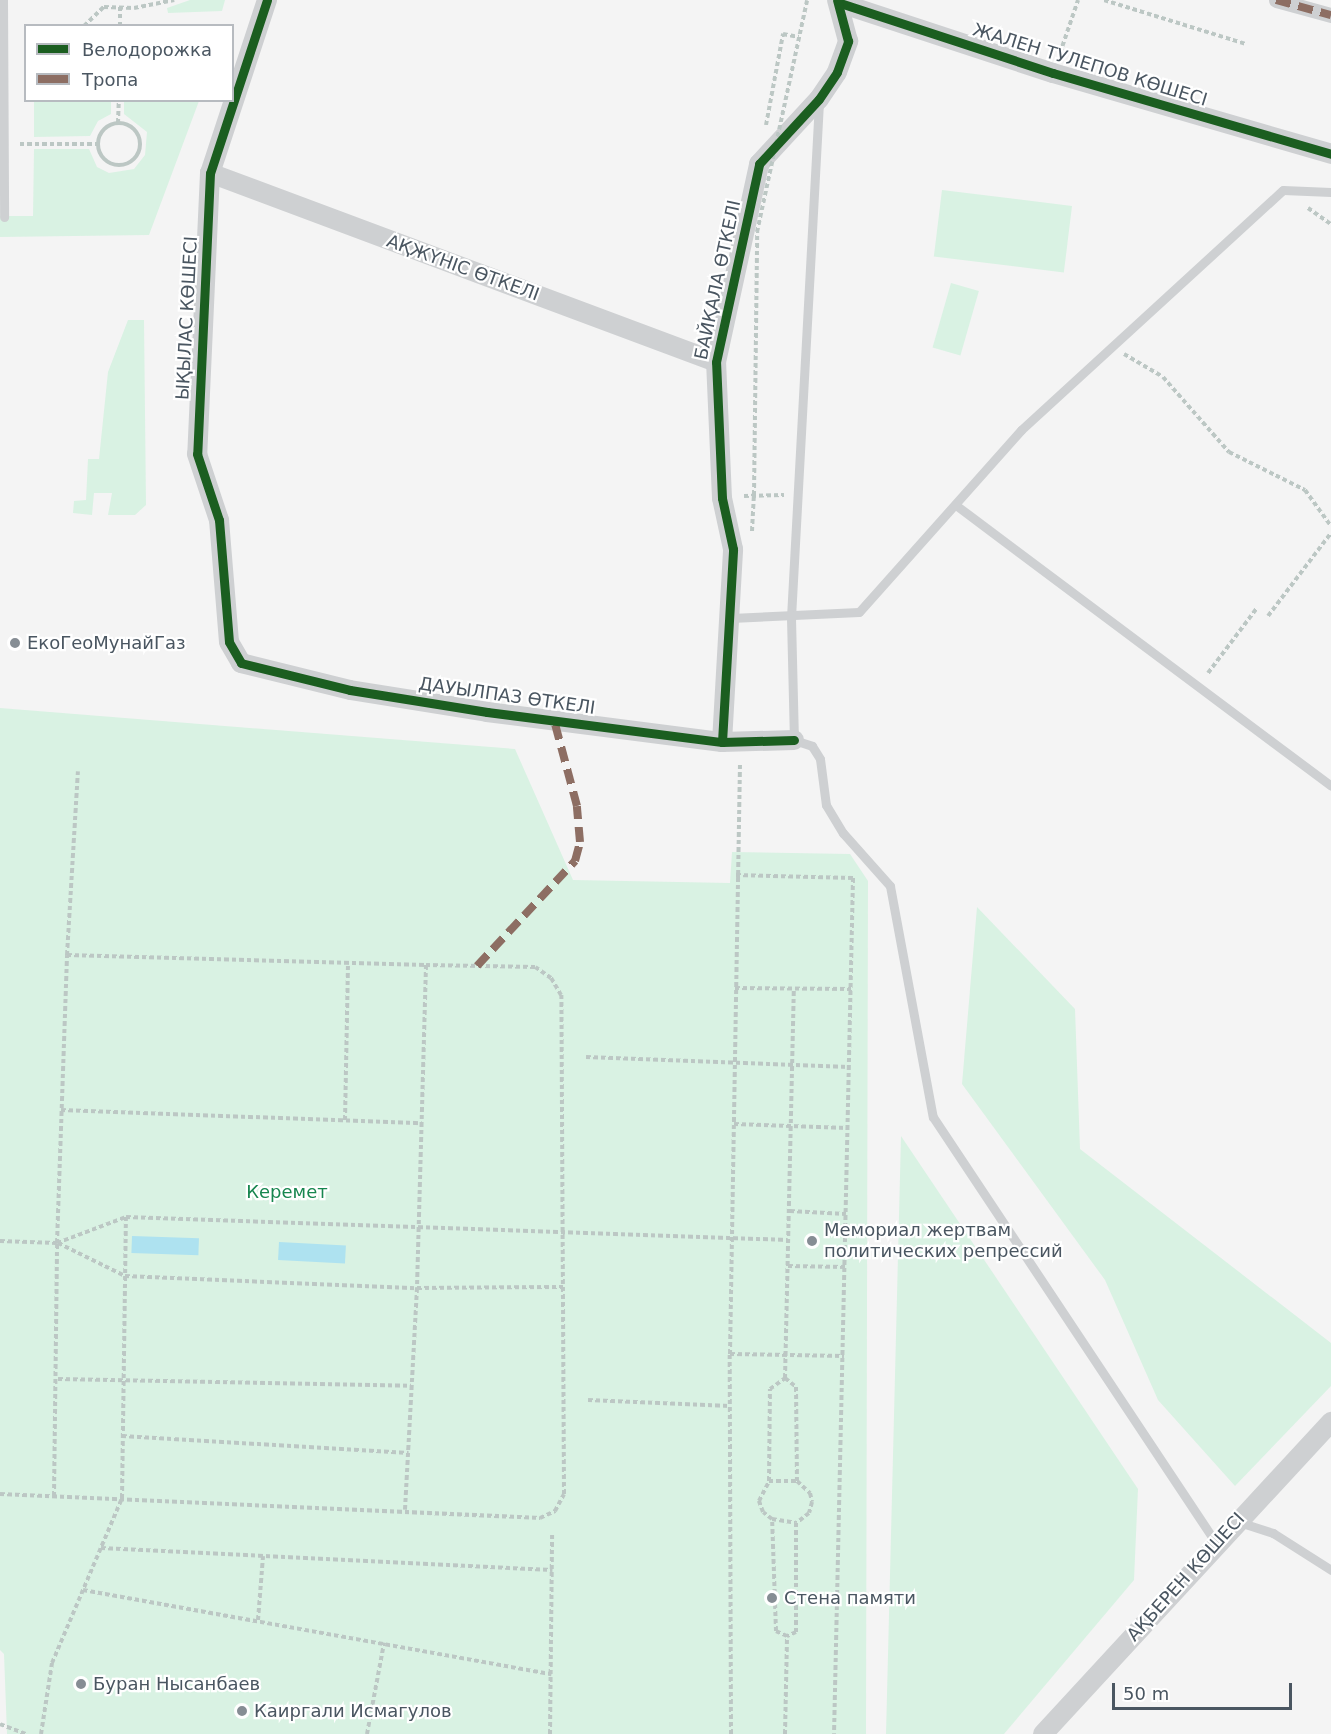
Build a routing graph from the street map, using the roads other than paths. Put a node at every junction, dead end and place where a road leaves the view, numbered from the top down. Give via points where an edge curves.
1 (3, 0) edge
2 (267, 0) edge
3 (1276, 0) edge
4 (839, 2) edge
5 (1331, 15) edge
6 (819, 99) junction
7 (234, 100) edge
8 (233, 102) edge
9 (1331, 154) edge
10 (210, 173) junction
11 (1331, 192) edge
12 (4, 217) dead end
13 (716, 362) junction
14 (957, 506) junction
15 (731, 618) junction
16 (791, 618) junction
17 (229, 642) joint
18 (794, 740) junction
19 (731, 742) junction
20 (1331, 786) edge
21 (1331, 1422) edge
22 (1236, 1521) junction
23 (1216, 1543) junction
24 (1331, 1570) edge
25 (1043, 1734) edge

1 - 12 lane
2 - 7 street, ЫҚЫЛАС КӨШЕСІ
3 - 5 street
4 - 6 street via 848,41 837,72
4 - 9 street, ЖАЛЕН ТУЛЕПОВ КӨШЕСІ via 1053,73
6 - 13 street, БАЙҚАЛА ӨТКЕЛІ via 759,164
6 - 16 lane
8 - 10 street, ЫҚЫЛАС КӨШЕСІ
10 - 13 street, АҚЖҮНІС ӨТКЕЛІ
10 - 17 street, ЫҚЫЛАС КӨШЕСІ via 197,454 219,520
11 - 14 lane via 1283,190 1021,430
13 - 15 street, БАЙҚАЛА ӨТКЕЛІ via 722,498 733,549
14 - 16 lane via 859,612
14 - 20 lane
15 - 16 lane
15 - 19 street, БАЙҚАЛА ӨТКЕЛІ
16 - 18 lane
17 - 19 street, ДАУЫЛПАЗ ӨТКЕЛІ via 241,663 350,690 487,712
18 - 19 street, ДАУЫЛПАЗ ӨТКЕЛІ
18 - 23 lane via 812,746 820,759 826,805 843,833 890,886 933,1117
21 - 22 street, АҚБЕРЕН КӨШЕСІ
22 - 23 street, АҚБЕРЕН КӨШЕСІ
22 - 24 lane via 1273,1533
23 - 25 street, АҚБЕРЕН КӨШЕСІ

